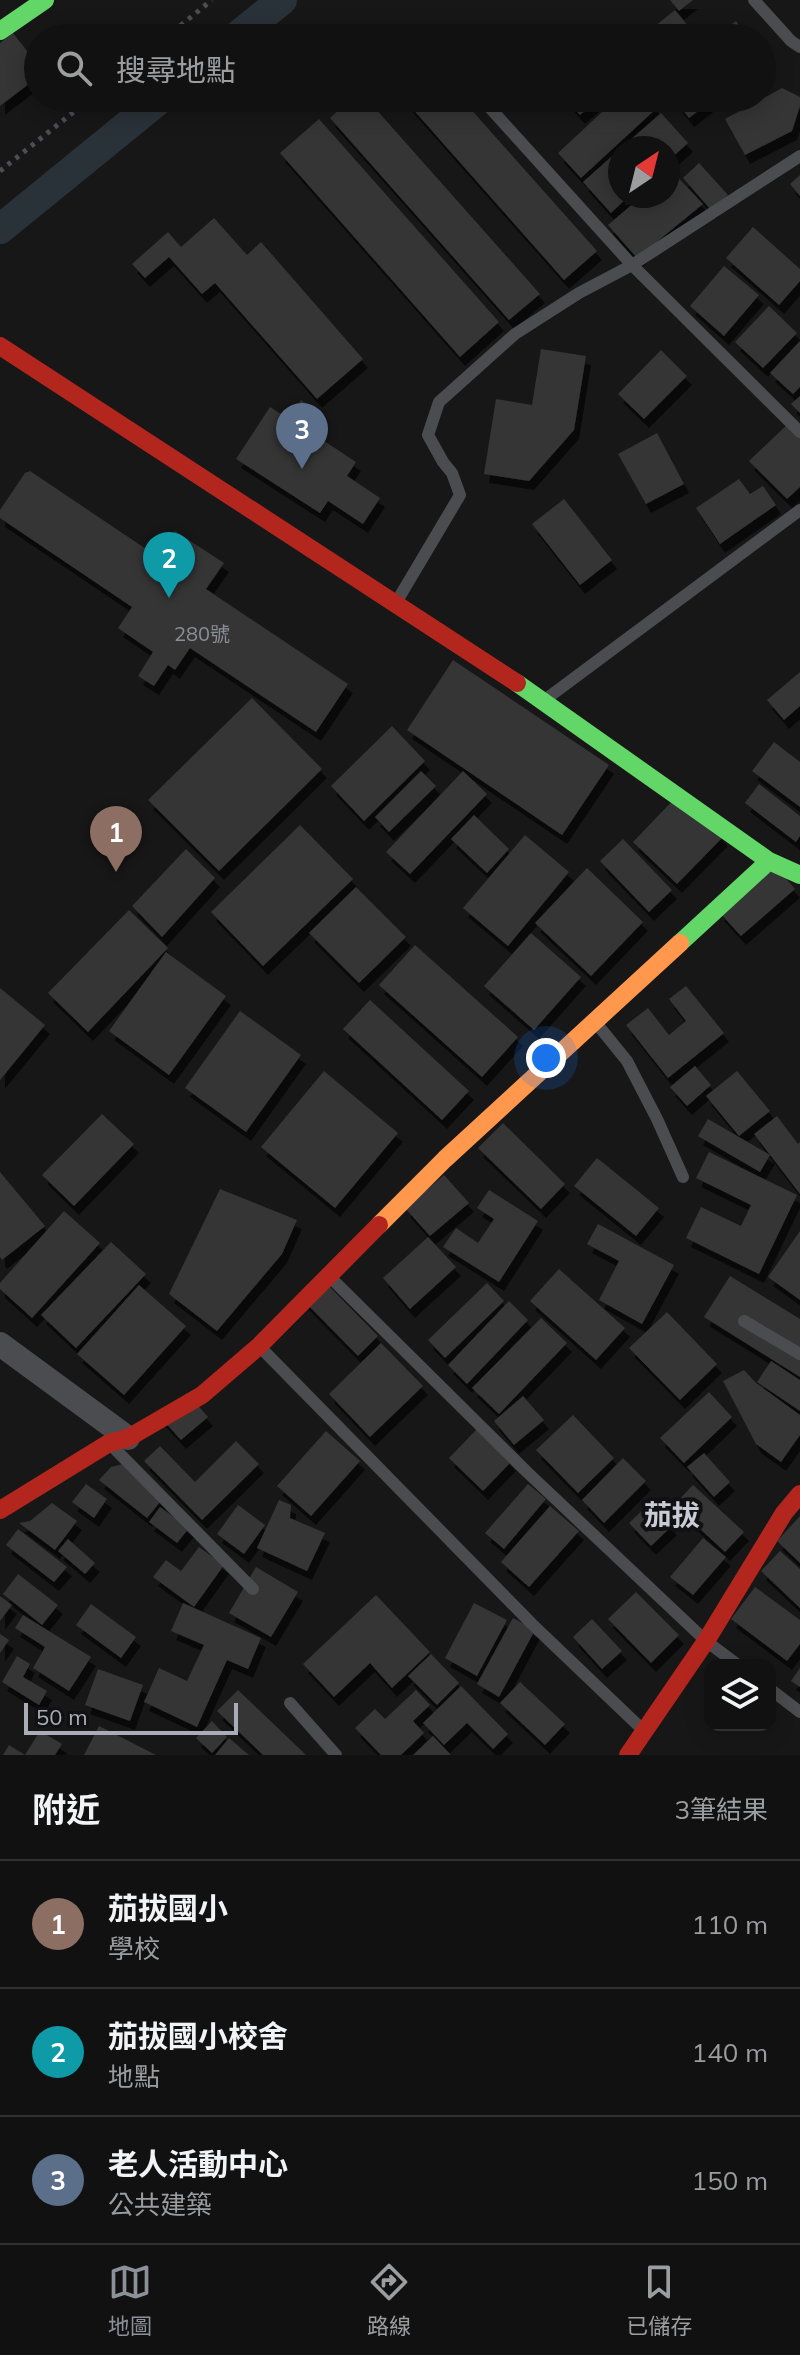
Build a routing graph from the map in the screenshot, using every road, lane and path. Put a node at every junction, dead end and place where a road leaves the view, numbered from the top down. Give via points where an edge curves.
1 (45, 0) edge
2 (212, 0) edge
3 (754, 0) edge
4 (182, 24) edge
5 (776, 24) edge
6 (776, 24) edge
7 (0, 31) edge
8 (800, 47) edge
9 (74, 112) edge
10 (494, 112) edge
11 (800, 156) edge
12 (0, 171) edge
13 (632, 265) junction
14 (0, 346) edge
15 (800, 432) edge
16 (800, 510) edge
17 (396, 603) junction
18 (544, 700) junction
19 (769, 861) junction
20 (800, 875) edge
21 (595, 1022) junction
22 (683, 1177) dead end
23 (330, 1277) junction
24 (744, 1321) dead end
25 (0, 1344) edge
26 (259, 1346) junction
27 (800, 1354) edge
28 (119, 1441) junction
29 (800, 1494) edge
30 (0, 1510) edge
31 (253, 1589) dead end
32 (706, 1641) junction
33 (730, 1659) edge
34 (776, 1694) edge
35 (290, 1703) dead end
36 (800, 1712) edge
37 (644, 1731) junction
38 (336, 1755) edge
39 (628, 1755) edge

1 - 7 street
2 - 4 path
3 - 6 lane
5 - 8 lane
9 - 12 path
10 - 13 lane
11 - 13 lane
13 - 15 lane
13 - 17 lane via 515,334 439,402 428,435 460,495
14 - 17 street
16 - 18 lane
17 - 18 street
18 - 19 street
19 - 20 street
19 - 21 street
21 - 22 lane via 627,1061
21 - 23 street via 445,1159
23 - 26 street
23 - 32 lane
24 - 27 lane
25 - 28 street
26 - 28 street via 202,1395
26 - 37 lane
28 - 30 street
28 - 31 lane
29 - 32 street
32 - 33 lane
32 - 37 street
34 - 36 lane
35 - 38 lane
37 - 39 street

